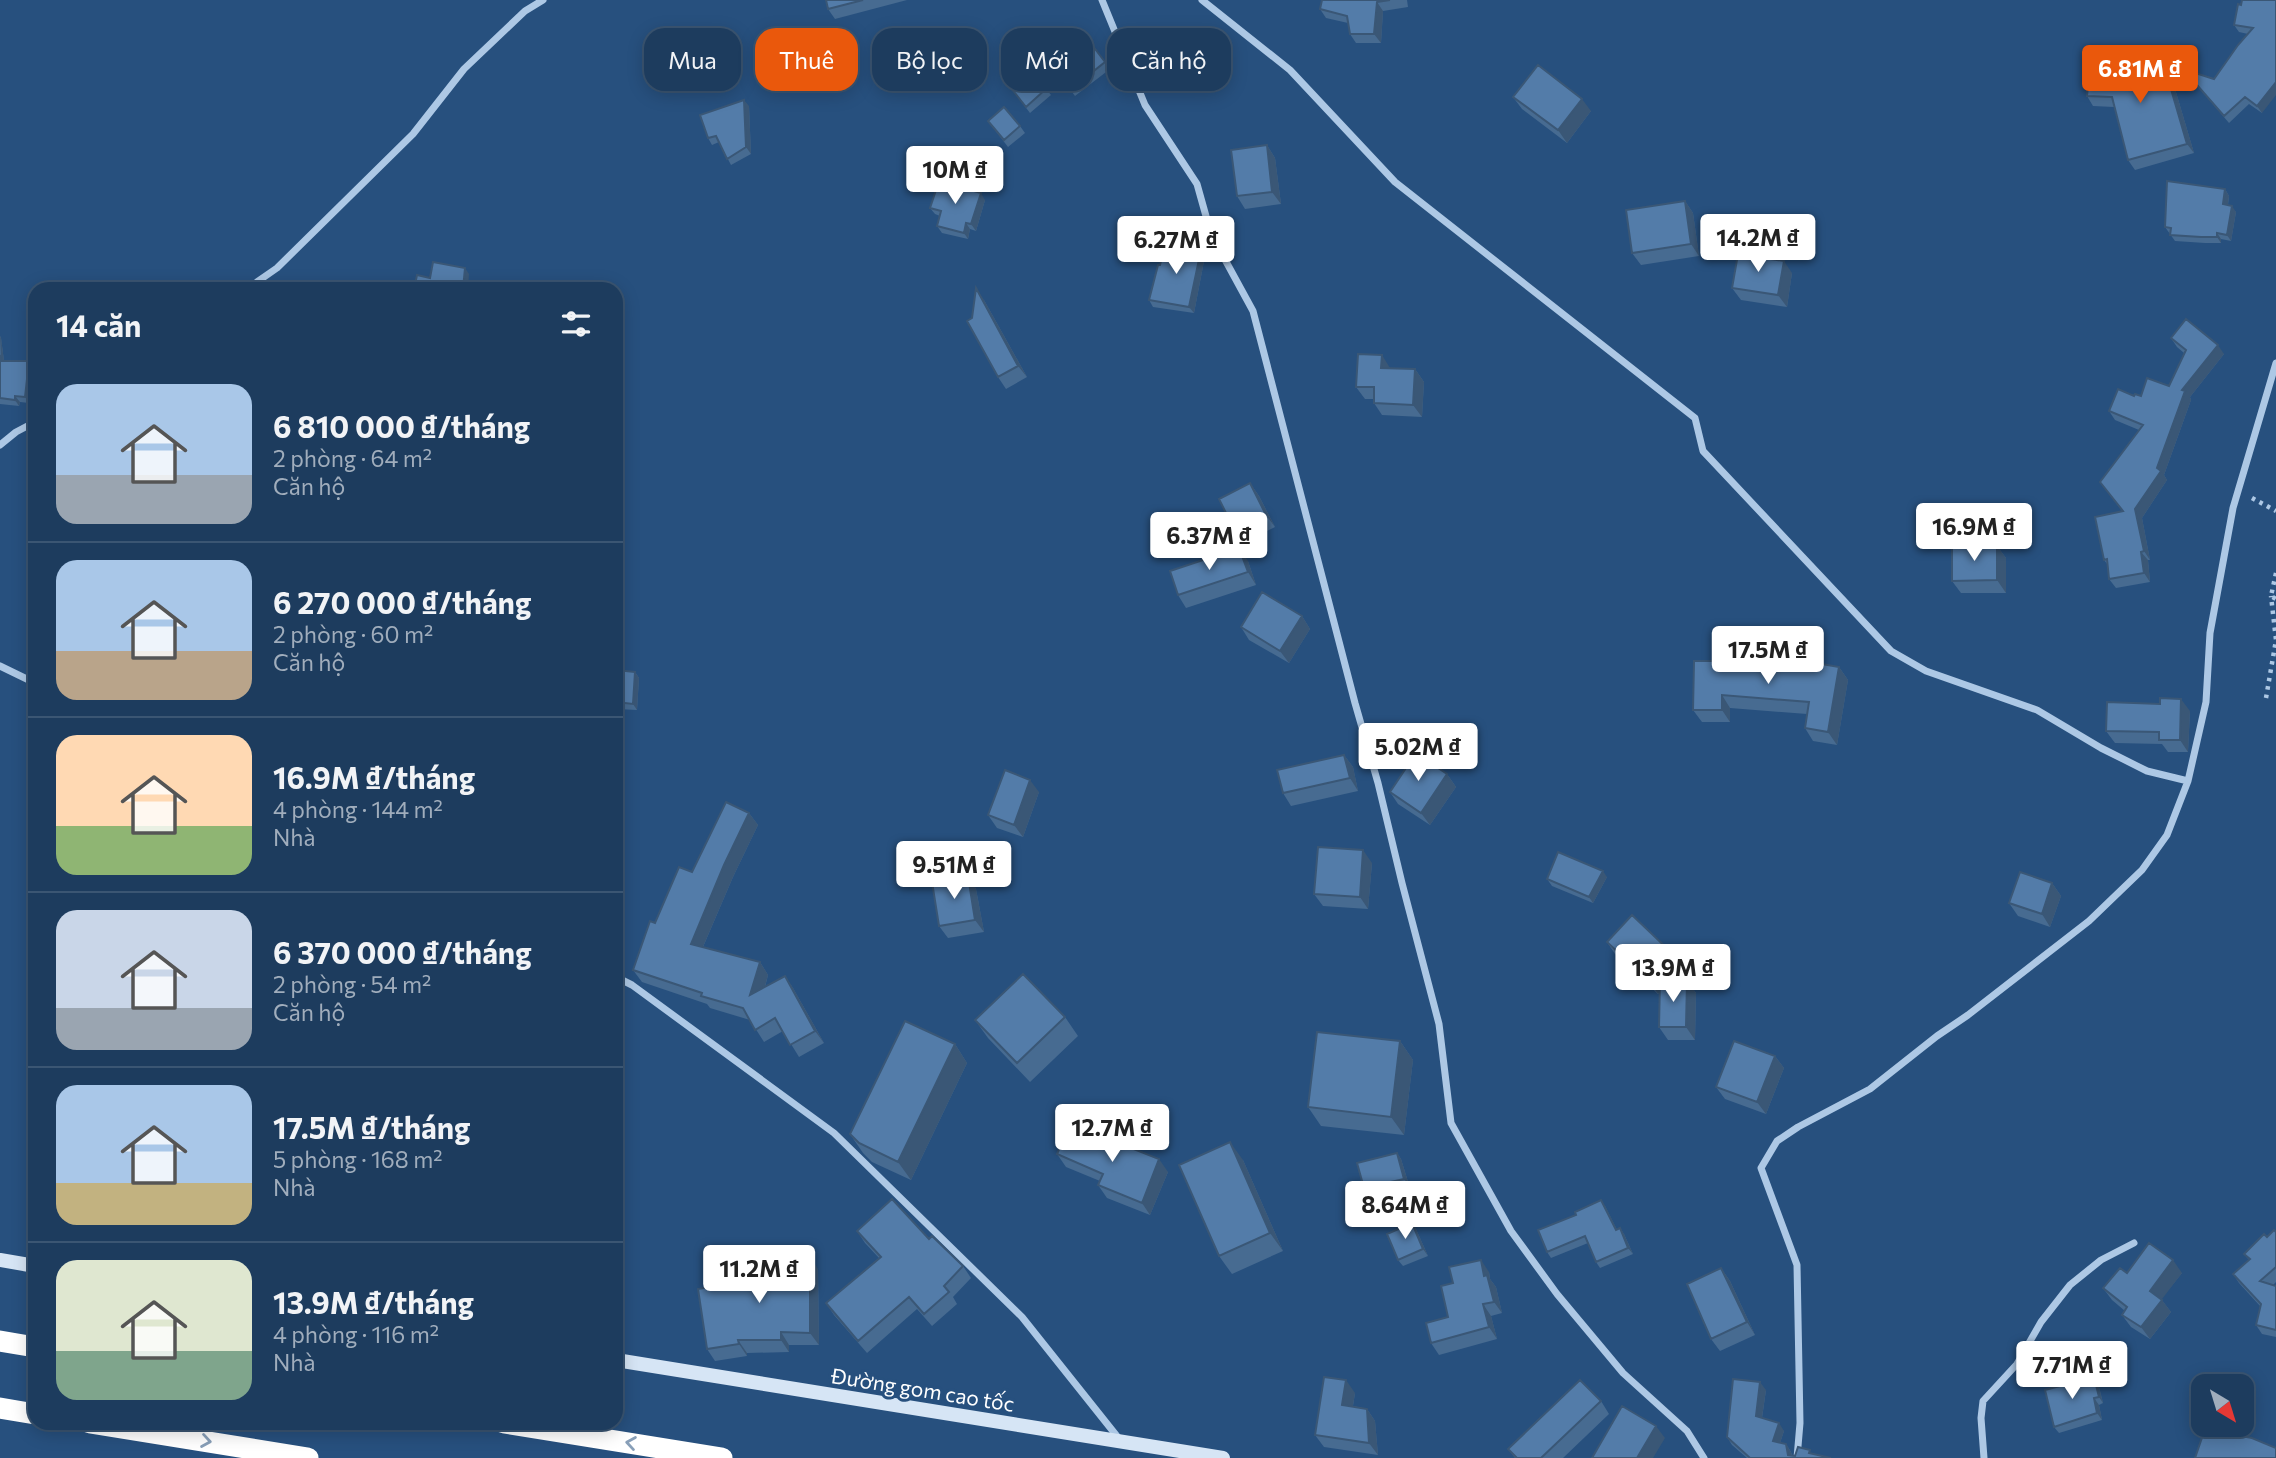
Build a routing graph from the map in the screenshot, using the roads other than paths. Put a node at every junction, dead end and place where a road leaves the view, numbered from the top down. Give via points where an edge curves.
1 (543, 0) edge
2 (1102, 0) edge
3 (1202, 0) edge
4 (257, 282) edge
5 (2276, 363) edge
6 (28, 426) edge
7 (0, 445) edge
8 (0, 666) edge
9 (28, 680) edge
10 (2189, 781) junction
11 (623, 980) edge
12 (2134, 1243) dead end
13 (0, 1260) edge
14 (28, 1265) edge
15 (0, 1341) edge
16 (28, 1346) edge
17 (623, 1361) edge
18 (0, 1408) edge
19 (28, 1413) edge
20 (134, 1430) edge
21 (548, 1430) edge
22 (1123, 1443) junction
23 (308, 1458) edge
24 (722, 1458) edge
25 (1223, 1458) edge
26 (1704, 1458) edge
27 (1797, 1458) edge
28 (1984, 1458) edge

1 - 4 street via 525,11 464,69 413,134 277,268
2 - 26 street via 1145,105 1197,184 1211,234 1253,312 1439,1024 1451,1123 1511,1231 1557,1294 1623,1373 1687,1430
3 - 10 street via 1290,69 1395,182 1695,418 1703,451 1891,651 1926,671 2037,710 2147,771
5 - 10 street via 2238,491 2210,633 2206,702
6 - 7 street
8 - 9 street
10 - 27 street via 2167,835 2143,870 2089,921 1870,1089 1777,1141 1761,1168 1797,1265
11 - 22 street via 834,1133 1021,1317
12 - 28 street via 2101,1260 2070,1285 2017,1364 1983,1401
13 - 14 main road
15 - 16 highway
17 - 22 main road, Đường gom cao tốc
18 - 19 highway
20 -> 23 highway
24 -> 21 highway
22 - 25 main road, Đường gom cao tốc

